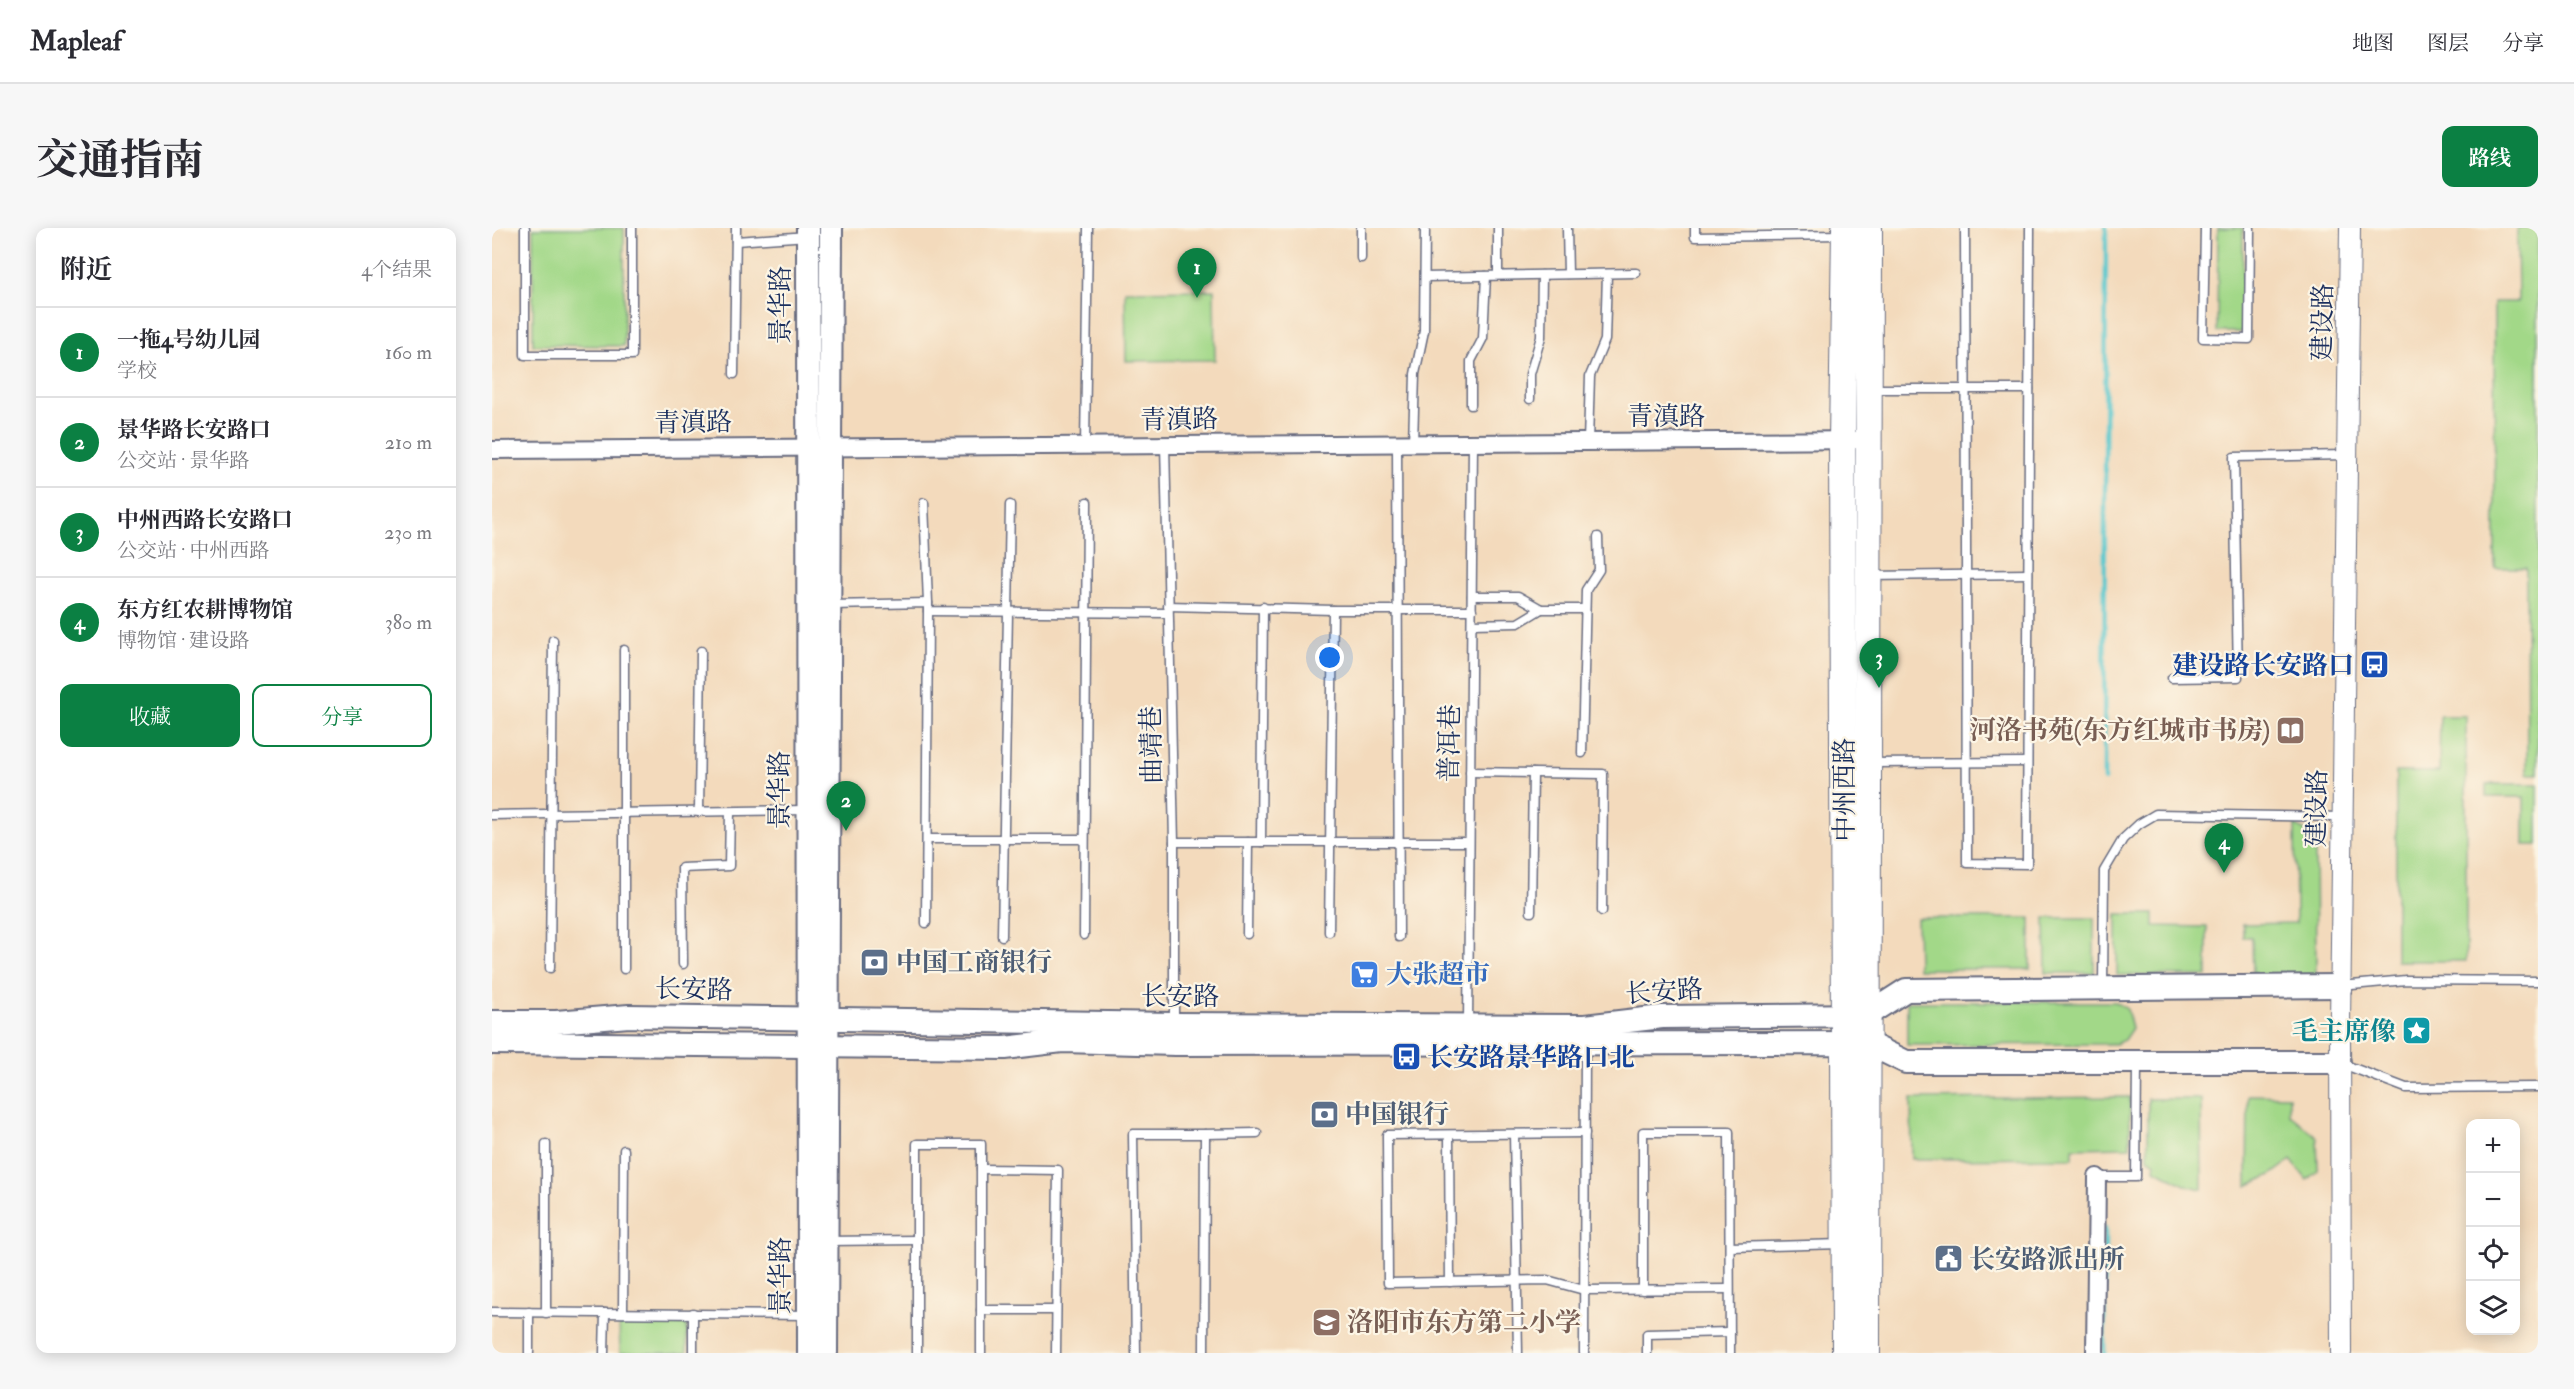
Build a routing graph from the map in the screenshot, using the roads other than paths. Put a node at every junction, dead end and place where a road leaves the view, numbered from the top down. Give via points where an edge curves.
1 (525, 228) edge
2 (632, 228) edge
3 (736, 228) edge
4 (831, 228) edge
5 (1088, 228) edge
6 (1361, 228) edge
7 (1425, 228) edge
8 (1498, 228) edge
9 (1567, 228) edge
10 (1695, 228) edge
11 (1965, 228) edge
12 (2030, 228) edge
13 (2205, 228) edge
14 (2250, 228) edge
15 (2350, 228) edge
16 (2359, 228) edge
17 (1857, 231) edge
18 (808, 232) edge
19 (736, 241) junction
20 (1361, 258) dead end
21 (1636, 273) dead end
22 (1568, 274) junction
23 (1607, 274) junction
24 (1498, 275) junction
25 (1542, 275) junction
26 (1486, 276) junction
27 (1425, 277) junction
28 (734, 374) dead end
29 (1868, 389) junction
30 (1965, 389) junction
31 (2030, 389) junction
32 (1530, 399) dead end
33 (1471, 405) dead end
34 (1867, 440) junction
35 (1842, 441) junction
36 (1587, 442) junction
37 (1473, 443) junction
38 (1165, 444) junction
39 (1405, 444) junction
40 (819, 446) junction
41 (1085, 446) junction
42 (492, 450) edge
43 (2347, 455) junction
44 (1087, 502) dead end
45 (924, 503) dead end
46 (1010, 505) dead end
47 (1598, 537) dead end
48 (2028, 574) junction
49 (1966, 575) junction
50 (1868, 576) junction
51 (1472, 596) junction
52 (819, 605) junction
53 (928, 607) junction
54 (1263, 607) junction
55 (1541, 609) junction
56 (1585, 609) junction
57 (1168, 610) junction
58 (1333, 610) junction
59 (1398, 610) junction
60 (1472, 610) junction
61 (1008, 611) junction
62 (1084, 613) junction
63 (1472, 624) junction
64 (553, 640) dead end
65 (624, 650) dead end
66 (701, 651) dead end
67 (2172, 678) dead end
68 (1581, 753) dead end
69 (2028, 762) junction
70 (1967, 763) junction
71 (1868, 764) junction
72 (1470, 772) junction
73 (1533, 772) junction
74 (807, 810) junction
75 (699, 812) junction
76 (730, 812) junction
77 (624, 813) junction
78 (552, 814) junction
79 (492, 815) edge
80 (2343, 817) junction
81 (928, 839) junction
82 (1004, 839) junction
83 (1084, 840) junction
84 (1174, 842) junction
85 (1248, 842) junction
86 (1261, 842) junction
87 (1330, 842) junction
88 (1399, 842) junction
89 (1469, 842) junction
90 (1602, 911) dead end
91 (1531, 912) dead end
92 (926, 923) dead end
93 (1329, 932) dead end
94 (1247, 934) dead end
95 (1084, 935) dead end
96 (1002, 936) dead end
97 (1399, 937) dead end
98 (683, 964) dead end
99 (550, 968) dead end
100 (624, 969) dead end
101 (2538, 981) edge
102 (2347, 986) junction
103 (2103, 988) junction
104 (1857, 1015) junction
105 (819, 1019) junction
106 (492, 1022) edge
107 (1175, 1034) junction
108 (1468, 1034) junction
109 (492, 1043) edge
110 (1857, 1043) junction
111 (1585, 1044) junction
112 (819, 1046) junction
113 (2137, 1061) junction
114 (2345, 1065) junction
115 (2538, 1087) edge
116 (1257, 1133) dead end
117 (1585, 1133) junction
118 (1205, 1134) junction
119 (1514, 1134) junction
120 (1449, 1135) junction
121 (546, 1144) dead end
122 (624, 1150) dead end
123 (981, 1169) junction
124 (2097, 1177) joint
125 (818, 1240) junction
126 (918, 1240) junction
127 (1856, 1243) junction
128 (1730, 1247) junction
129 (1517, 1281) junction
130 (1450, 1282) junction
131 (1730, 1289) junction
132 (1584, 1290) junction
133 (1643, 1290) junction
134 (981, 1310) junction
135 (1056, 1310) junction
136 (492, 1312) edge
137 (529, 1312) junction
138 (546, 1313) junction
139 (604, 1313) junction
140 (624, 1313) junction
141 (693, 1313) junction
142 (808, 1315) junction
143 (1730, 1332) junction
144 (529, 1353) edge
145 (604, 1353) edge
146 (693, 1353) edge
147 (809, 1353) edge
148 (826, 1353) edge
149 (918, 1353) edge
150 (981, 1353) edge
151 (1056, 1353) edge
152 (1136, 1353) edge
153 (1204, 1353) edge
154 (1518, 1353) edge
155 (1584, 1353) edge
156 (1647, 1353) edge
157 (1730, 1353) edge
158 (1845, 1353) edge
159 (1867, 1353) edge
160 (2095, 1353) edge
161 (2341, 1353) edge
162 (2354, 1353) edge

1 - 2 lane via 525,355 632,355
3 - 19 lane
4 - 40 main road, 景华路
5 - 41 lane
6 - 20 lane
7 - 27 lane
8 - 24 lane
9 - 22 lane
10 - 17 lane via 1695,237
11 - 30 lane
12 - 31 lane
13 - 14 lane via 2203,338 2249,339
15 - 43 street, 建设路
16 - 102 street, 建设路
17 - 29 main road, 中州西路
17 - 35 main road, 中州西路
18 - 19 lane
18 - 40 main road, 景华路
19 - 28 lane
21 - 23 lane
22 - 23 lane
22 - 25 lane
23 - 36 lane via 1605,340 1590,376
24 - 25 lane
24 - 26 lane
25 - 32 lane via 1541,337 1530,374
26 - 27 lane
26 - 33 lane via 1483,338 1472,361
27 - 39 lane via 1424,331
29 - 30 lane
29 - 34 main road, 中州西路
30 - 31 lane
30 - 49 lane
31 - 48 lane
34 - 35 street, 青滇路
34 - 50 main road, 中州西路
35 - 36 street, 青滇路
35 - 104 main road, 中州西路
36 - 37 street, 青滇路
37 - 39 street, 青滇路
37 - 51 lane, 普洱巷
38 - 39 street, 青滇路
38 - 41 street, 青滇路
38 - 57 lane, 曲靖巷
39 - 59 lane
40 - 41 street, 青滇路
40 - 42 street, 青滇路
40 - 52 main road, 景华路
43 - 67 lane via 2234,457 2238,677
43 - 80 street, 建设路
44 - 62 lane
45 - 53 lane
46 - 61 lane
47 - 56 lane via 1599,570 1586,590
48 - 49 lane
48 - 69 lane
49 - 50 lane
49 - 70 lane
50 - 71 main road, 中州西路
51 - 55 lane via 1518,596
51 - 60 lane, 普洱巷
52 - 53 lane
52 - 74 main road, 景华路
52 - 105 main road, 景华路
53 - 61 lane
53 - 81 lane
54 - 57 lane
54 - 58 lane
54 - 86 lane
55 - 56 lane
55 - 63 lane via 1518,622
56 - 68 lane
57 - 62 lane
57 - 84 lane, 曲靖巷
58 - 59 lane
58 - 87 lane
59 - 60 lane
59 - 88 lane
60 - 63 lane, 普洱巷
61 - 62 lane
61 - 82 lane
62 - 83 lane
63 - 72 lane, 普洱巷
64 - 78 lane
65 - 77 lane
66 - 75 lane
69 - 70 lane
69 - 70 lane via 2027,864 1967,863
70 - 71 lane
71 - 104 main road, 中州西路
72 - 73 lane
72 - 89 lane, 普洱巷
73 - 90 lane via 1603,774
73 - 91 lane
74 - 76 lane
74 - 105 main road, 景华路
75 - 76 lane
75 - 77 lane
76 - 98 lane via 729,866 682,868
77 - 78 lane
77 - 100 lane
78 - 79 lane
78 - 99 lane
80 - 102 street, 建设路
80 - 103 lane via 2156,814 2139,824 2122,839 2104,872
81 - 82 lane
81 - 92 lane
82 - 83 lane
82 - 96 lane
83 - 95 lane
84 - 85 lane
84 - 107 lane, 曲靖巷
85 - 86 lane
85 - 94 lane
86 - 87 lane
87 - 88 lane
87 - 93 lane
88 - 89 lane
88 - 97 lane
89 - 108 lane, 普洱巷
101 - 102 lane via 2406,980
102 - 103 main road
102 - 114 street, 建设路
103 - 104 main road via 1906,990
104 - 108 main road, 长安路 via 1662,1017
104 - 110 main road, 中州西路
105 - 106 main road, 长安路 via 629,1016
105 - 107 main road, 长安路
105 - 112 main road, 景华路
107 - 108 main road, 长安路
107 - 112 main road, 长安路 via 1005,1048
108 - 111 main road, 长安路
109 - 112 main road, 长安路
110 - 111 main road, 长安路
110 - 113 main road via 1906,1062
110 - 127 main road, 中州西路
111 - 117 lane
112 - 125 main road, 景华路
113 - 114 main road
113 - 124 lane via 2136,1177
114 - 115 lane via 2406,1088
114 - 161 street, 建设路
114 - 162 street, 建设路
116 - 118 lane
117 - 119 lane
117 - 132 lane
118 - 152 lane via 1133,1134
118 - 153 lane
119 - 120 lane
119 - 129 lane
120 - 130 lane
120 - 130 lane via 1387,1135 1387,1147 1388,1283
121 - 138 lane
122 - 140 lane
123 - 126 lane via 981,1144 917,1144
123 - 134 lane
123 - 135 lane via 1058,1170
124 - 160 street
125 - 126 lane
125 - 142 main road, 景华路
125 - 148 main road, 景华路
126 - 149 lane
127 - 128 lane
127 - 158 main road, 中州西路
127 - 159 main road, 中州西路
128 - 131 lane
128 - 133 lane via 1729,1132 1643,1132
129 - 130 lane
129 - 132 lane via 1547,1280
129 - 154 lane
131 - 133 lane
131 - 143 lane
132 - 133 lane
132 - 155 lane
134 - 135 lane
134 - 150 lane
135 - 151 lane
136 - 137 lane
137 - 138 lane
137 - 144 lane
138 - 139 lane
139 - 140 lane
139 - 145 lane
140 - 141 lane
141 - 142 lane
141 - 146 lane
142 - 147 main road, 景华路
143 - 156 lane via 1647,1334
143 - 157 lane

